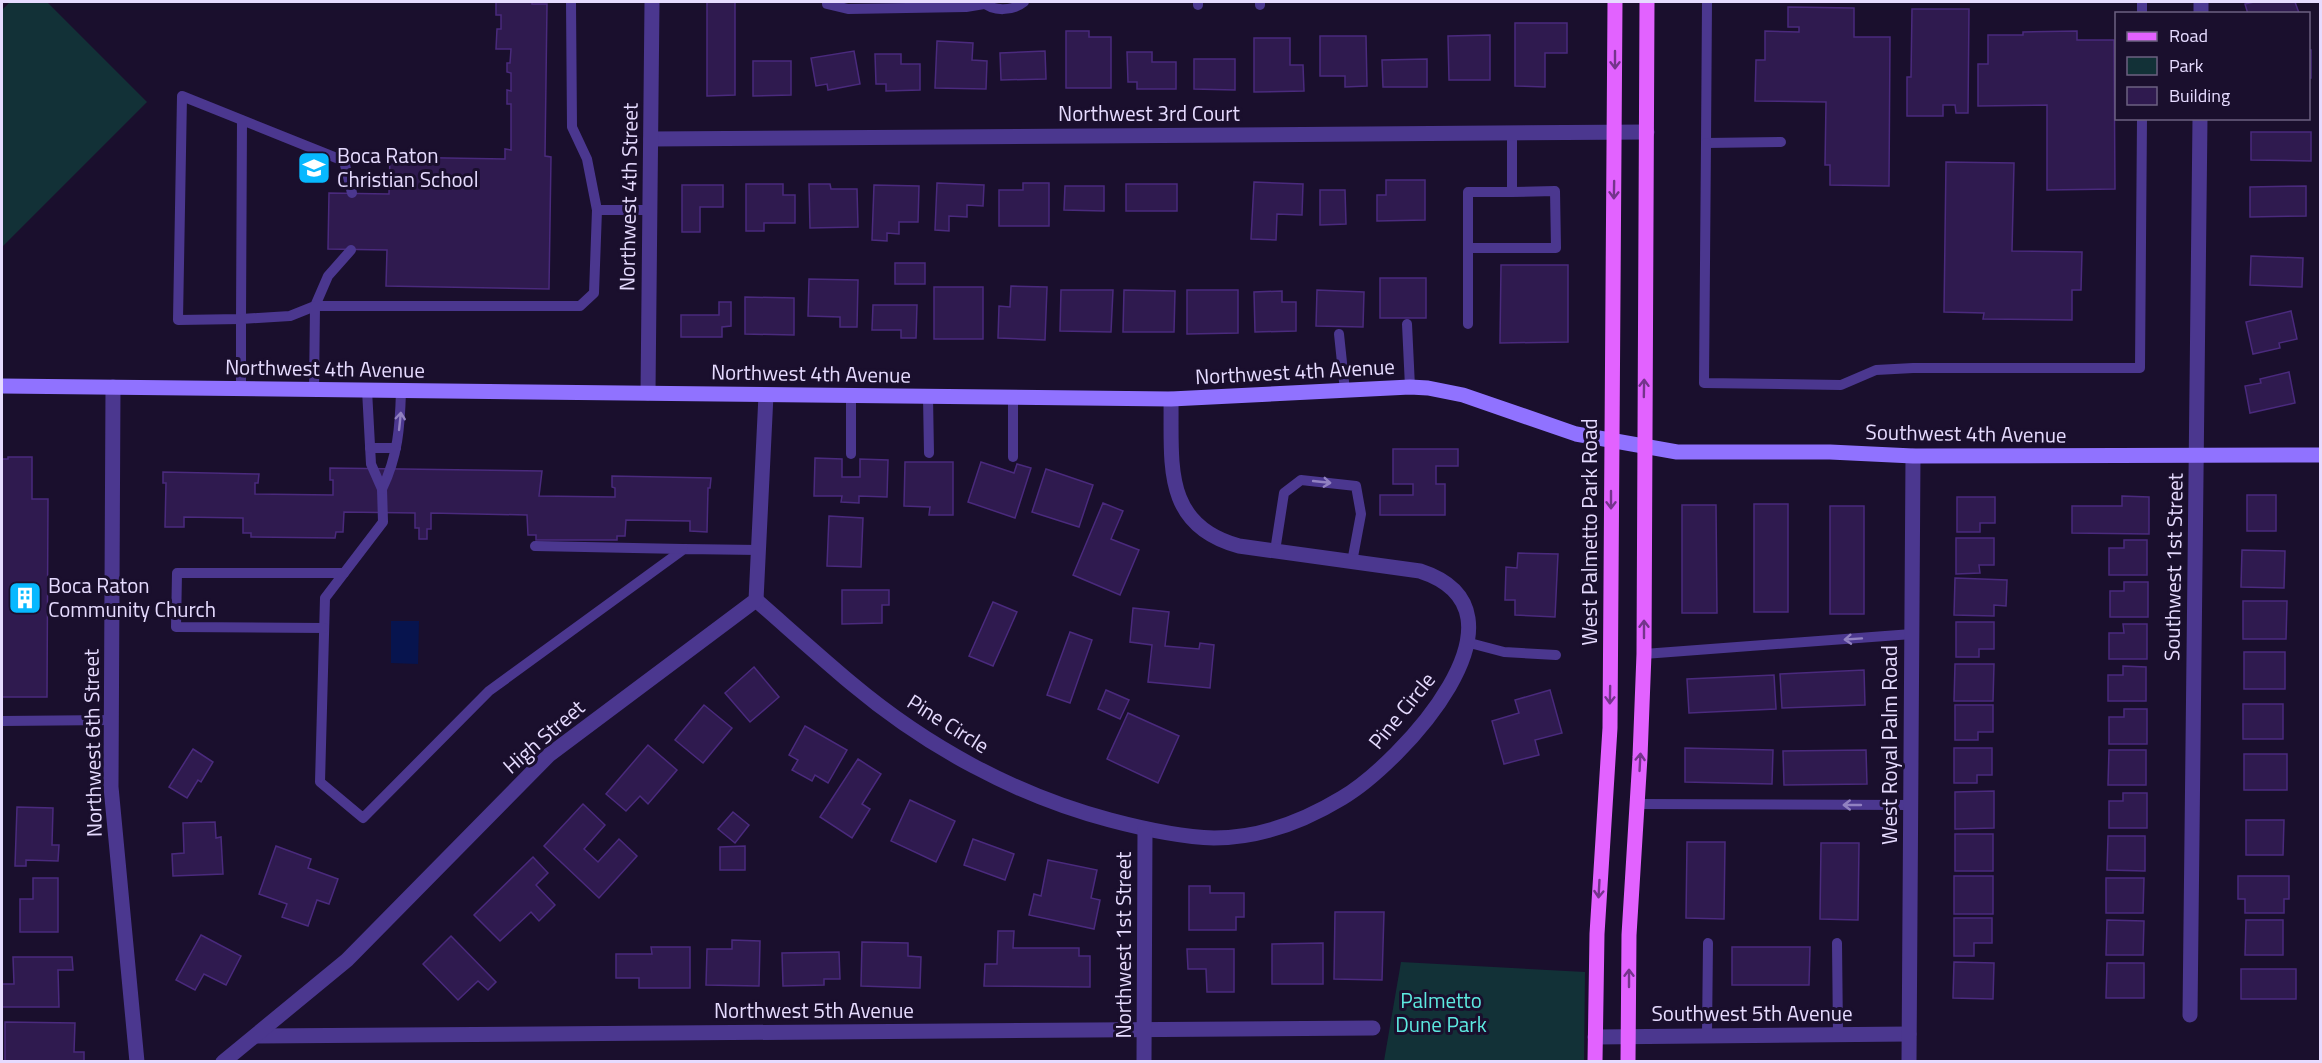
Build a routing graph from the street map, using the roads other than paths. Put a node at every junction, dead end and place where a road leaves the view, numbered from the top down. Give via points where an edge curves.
1 (571, 2) edge
2 (652, 2) edge
3 (827, 2) edge
4 (1024, 2) edge
5 (1615, 2) edge
6 (1647, 2) edge
7 (1707, 2) edge
8 (984, 3) edge
9 (242, 120) junction
10 (2142, 120) edge
11 (2200, 120) edge
12 (1614, 131) junction
13 (1512, 132) junction
14 (1647, 132) junction
15 (651, 139) junction
16 (1781, 142) dead end
17 (1706, 143) junction
18 (1512, 192) junction
19 (352, 193) dead end
20 (597, 210) junction
21 (650, 210) junction
22 (1468, 248) junction
23 (351, 250) dead end
24 (315, 306) junction
25 (241, 319) junction
26 (1407, 324) dead end
27 (1468, 324) dead end
28 (1340, 334) dead end
29 (2, 386) edge
30 (113, 387) junction
31 (1410, 387) junction
32 (241, 389) junction
33 (314, 390) junction
34 (367, 390) junction
35 (401, 391) junction
36 (1345, 391) junction
37 (648, 393) junction
38 (766, 395) junction
39 (851, 396) junction
40 (928, 397) junction
41 (1013, 398) junction
42 (1171, 399) junction
43 (1611, 441) junction
44 (370, 447) junction
45 (1643, 447) junction
46 (396, 448) junction
47 (929, 453) dead end
48 (850, 454) dead end
49 (2320, 455) edge
50 (1913, 456) junction
51 (2196, 456) junction
52 (1013, 457) dead end
53 (382, 489) junction
54 (535, 546) dead end
55 (684, 549) junction
56 (759, 550) junction
57 (1275, 551) junction
58 (1352, 562) junction
59 (344, 573) junction
60 (756, 600) junction
61 (324, 628) junction
62 (1912, 634) junction
63 (1466, 642) junction
64 (1644, 654) junction
65 (1556, 655) dead end
66 (112, 720) junction
67 (2, 721) edge
68 (1638, 804) junction
69 (1911, 805) junction
70 (1145, 829) junction
71 (1708, 943) dead end
72 (1837, 943) dead end
73 (2190, 1015) dead end
74 (1372, 1028) dead end
75 (1144, 1030) junction
76 (1838, 1034) junction
77 (1910, 1034) junction
78 (1707, 1035) junction
79 (256, 1036) junction
80 (1628, 1036) junction
81 (1595, 1037) junction
82 (137, 1062) edge
83 (223, 1062) edge
84 (1144, 1062) edge
85 (1595, 1062) edge
86 (1628, 1062) edge
87 (1909, 1062) edge

1 - 20 lane via 572,127 587,159
2 - 15 street, Northwest 4th Street
3 - 8 lane via 848,9 966,7
4 - 8 lane via 1017,8 994,8
5 -> 12 main road, West Palmetto Park Road
6 - 14 main road
7 - 17 lane
9 - 19 lane via 344,161
9 - 25 lane
9 - 25 lane via 182,96 178,320
10 - 17 lane via 2140,369 1913,368 1876,370 1841,385 1704,383
11 - 51 street, Southwest 1st Street
12 - 13 street, Northwest 3rd Court
12 - 14 street, Northwest 3rd Court
12 -> 43 main road, West Palmetto Park Road
13 - 15 street, Northwest 3rd Court
13 - 18 lane
45 -> 14 main road
15 - 21 street, Northwest 4th Street
16 - 17 lane
18 - 22 lane via 1468,192
18 - 22 lane via 1555,191 1556,248
20 - 21 lane
20 - 24 lane via 594,293 580,306
21 - 37 street, Northwest 4th Street
22 - 27 lane
23 - 24 lane via 328,276
24 - 25 lane via 290,316
24 - 33 lane
25 - 32 lane
26 - 31 lane
28 - 36 lane
29 - 30 street, Northwest 4th Avenue
30 - 32 street, Northwest 4th Avenue
30 - 66 street, Northwest 6th Street
31 - 36 street, Northwest 4th Avenue
31 - 43 street, Northwest 4th Avenue via 1463,395 1576,434
32 - 33 street, Northwest 4th Avenue
33 - 34 street, Northwest 4th Avenue
34 - 35 street, Northwest 4th Avenue
34 - 44 lane
35 - 37 street, Northwest 4th Avenue
46 -> 35 lane
36 - 42 street, Northwest 4th Avenue
37 - 38 street, Northwest 4th Avenue
38 - 39 street, Northwest 4th Avenue
38 - 56 street
39 - 40 street, Northwest 4th Avenue
39 - 48 lane
40 - 41 street, Northwest 4th Avenue
40 - 47 lane
41 - 42 street, Northwest 4th Avenue
41 - 52 lane
42 - 57 street, Pine Circle via 1174,488 1191,520 1222,541
43 - 45 street, Southwest 4th Avenue
43 -> 81 main road, West Palmetto Park Road via 1610,728 1600,865
44 - 46 lane
44 - 53 lane via 370,464
45 - 50 street, Southwest 4th Avenue via 1677,452
64 -> 45 main road
46 - 53 lane via 394,465
49 - 51 street, Southwest 4th Avenue
50 - 51 street, Southwest 4th Avenue
50 - 62 street, West Royal Palm Road
51 - 73 street, Southwest 1st Street
53 - 59 lane via 383,522
54 - 55 lane
55 - 56 lane
55 - 61 lane via 489,691 363,818 320,782
56 - 60 street
57 - 58 street, Pine Circle
57 -> 58 lane via 1284,493 1301,480 1356,486 1361,514
58 - 63 street, Pine Circle via 1438,577 1454,589 1464,606
59 - 61 lane via 325,598
59 - 61 lane via 177,573 176,627
60 - 70 street, Pine Circle via 852,684 942,748 1049,801
60 - 79 street, High Street via 549,755 347,960
62 -> 64 lane
62 - 69 street, West Royal Palm Road
63 - 65 lane via 1504,652
63 - 70 street, Pine Circle via 1454,679 1412,739 1386,765 1342,798 1309,816 1255,834 1197,837
68 -> 64 main road
66 - 67 lane
66 - 82 street, Northwest 6th Street via 113,821
69 -> 68 lane
80 -> 68 main road via 1629,935
69 - 77 street, West Royal Palm Road
70 - 75 street, Northwest 1st Street
71 - 78 lane
72 - 76 lane
74 - 75 street, Northwest 5th Avenue
75 - 79 street, Northwest 5th Avenue
75 - 84 street, Northwest 1st Street
76 - 77 street, Southwest 5th Avenue
76 - 78 street, Southwest 5th Avenue
77 - 87 street, West Royal Palm Road
78 - 80 street, Southwest 5th Avenue
79 - 83 street, High Street
80 - 81 street, Southwest 5th Avenue
80 - 86 main road
81 - 85 main road, West Palmetto Park Road

